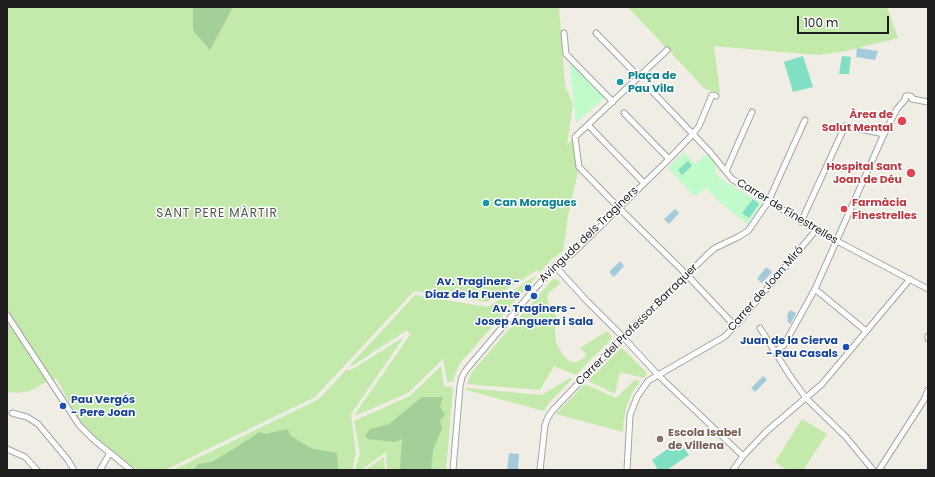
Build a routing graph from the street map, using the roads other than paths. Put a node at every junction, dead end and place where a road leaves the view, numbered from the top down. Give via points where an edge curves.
1 (596, 33) dead end
2 (564, 34) dead end
3 (667, 50) dead end
4 (639, 77) junction
5 (651, 90) dead end
6 (712, 95) dead end
7 (612, 102) junction
8 (928, 102) edge
9 (752, 112) dead end
10 (624, 113) dead end
11 (805, 120) dead end
12 (588, 125) junction
13 (693, 134) junction
14 (884, 134) junction
15 (669, 159) junction
16 (726, 172) junction
17 (644, 183) junction
18 (768, 202) junction
19 (619, 208) junction
20 (801, 222) junction
21 (816, 230) junction
22 (836, 241) junction
23 (555, 266) junction
24 (687, 275) junction
25 (910, 279) junction
26 (815, 289) junction
27 (928, 289) edge
28 (7, 315) edge
29 (735, 326) junction
30 (760, 328) dead end
31 (866, 331) junction
32 (928, 336) edge
33 (623, 337) junction
34 (928, 339) edge
35 (775, 352) junction
36 (658, 375) junction
37 (928, 390) edge
38 (806, 398) junction
39 (12, 413) dead end
40 (7, 449) edge
41 (110, 454) junction
42 (743, 456) junction
43 (37, 470) edge
44 (74, 470) edge
45 (100, 470) edge
46 (130, 470) edge
47 (453, 470) edge
48 (540, 470) edge
49 (627, 470) edge
50 (733, 470) edge
51 (872, 470) edge
52 (879, 470) edge

1 - 4 street
2 - 7 street via 566,54
3 - 4 street
4 - 7 street
5 - 13 street, Carrer de Finestrelles
6 - 13 street, Avinguda dels Traginers
7 - 12 street
8 - 14 street via 905,100 897,109
9 - 16 street
10 - 15 street
11 - 18 street, Carrer del Professor Barraquer
12 - 17 street
12 - 19 street via 575,137 579,167
13 - 15 street, Avinguda dels Traginers
13 - 16 street, Carrer de Finestrelles
14 - 20 street via 845,126
14 - 22 street
15 - 17 street, Avinguda dels Traginers
16 - 18 street, Carrer de Finestrelles via 732,179
17 - 19 street, Avinguda dels Traginers
18 - 20 street, Carrer de Finestrelles
18 - 24 street, Carrer del Professor Barraquer via 748,230 714,248
19 - 23 street, Avinguda dels Traginers via 573,253
19 - 24 street
20 - 21 street, Carrer de Finestrelles
21 - 22 street, Carrer de Finestrelles
21 - 29 street, Carrer de Joan Miró
22 - 25 street, Carrer de Finestrelles
22 - 26 street
23 - 33 street
23 - 47 street, Avinguda dels Traginers via 462,377
24 - 29 street
24 - 33 street, Carrer del Professor Barraquer
25 - 27 street, Carrer de Finestrelles
25 - 31 street
26 - 31 street
26 - 35 street via 784,345
28 - 41 street via 79,425
29 - 36 street, Carrer de Joan Miró via 724,337
30 - 35 street
31 - 38 street via 822,384
32 - 34 street
33 - 36 street
33 - 48 street, Carrer del Professor Barraquer via 550,414 545,425
35 - 38 street
36 - 42 street
36 - 49 street, Carrer de Joan Miró via 648,381 630,415
37 - 52 street
38 - 42 street via 767,431
38 - 51 street via 846,437
39 - 44 street via 27,417 38,424
40 - 43 street via 26,457
41 - 45 street
41 - 46 street
42 - 50 street

